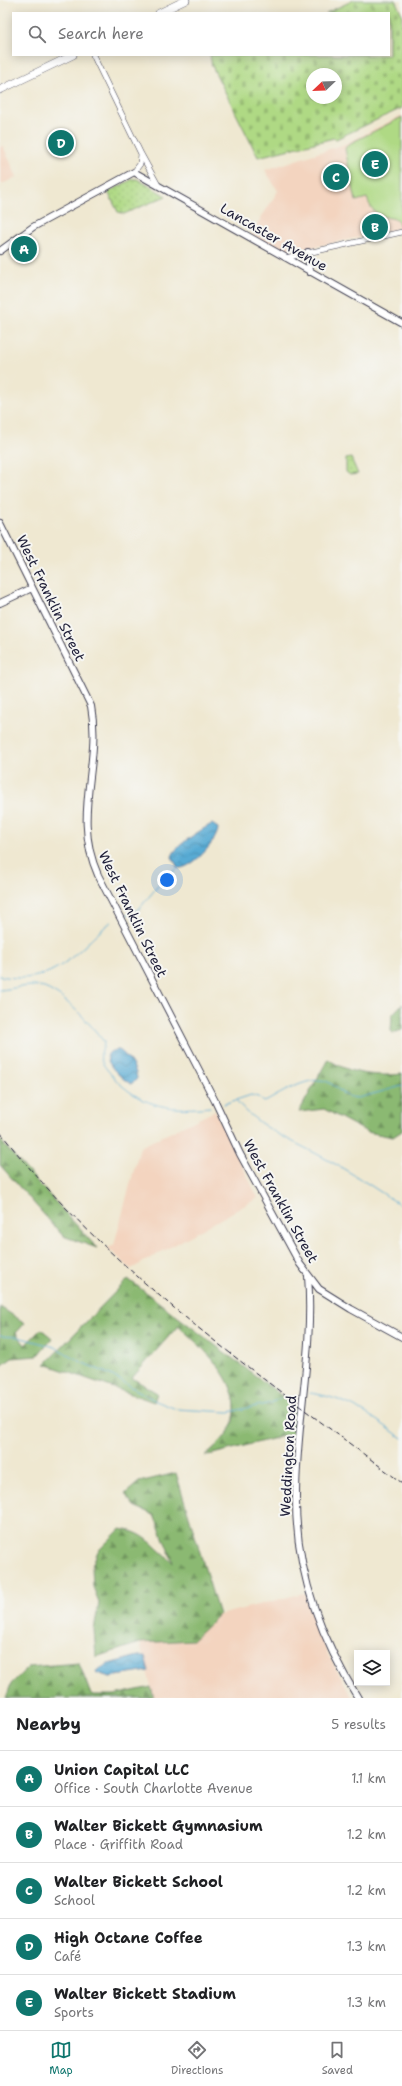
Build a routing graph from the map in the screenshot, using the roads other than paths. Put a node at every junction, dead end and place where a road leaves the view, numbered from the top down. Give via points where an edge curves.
1 (186, 0) edge
2 (161, 12) edge
3 (71, 56) edge
4 (93, 56) edge
5 (0, 90) edge
6 (141, 154) junction
7 (134, 172) junction
8 (160, 188) junction
9 (402, 232) edge
10 (0, 250) edge
11 (308, 252) junction
12 (285, 258) junction
13 (310, 272) junction
14 (402, 323) edge
15 (0, 523) edge
16 (32, 588) junction
17 (0, 603) edge
18 (308, 1276) junction
19 (402, 1337) edge
20 (358, 1698) edge

1 - 2 main road
3 - 5 main road
4 - 6 street
6 - 7 street via 140,164
6 - 8 street
7 - 8 main road, Lancaster Avenue
7 - 10 main road via 33,227
8 - 12 main road, Lancaster Avenue
9 - 11 street
11 - 12 street
11 - 13 main road
12 - 13 main road, Lancaster Avenue
13 - 14 main road, Lancaster Avenue
15 - 16 main road, West Franklin Street
16 - 17 main road
16 - 18 main road, West Franklin Street via 90,706 93,726 86,832 91,859 241,1156
18 - 19 main road, West Franklin Street via 319,1289 332,1298
18 - 20 main road, Weddington Road via 309,1319 296,1495 299,1543 304,1571 319,1620 337,1662

